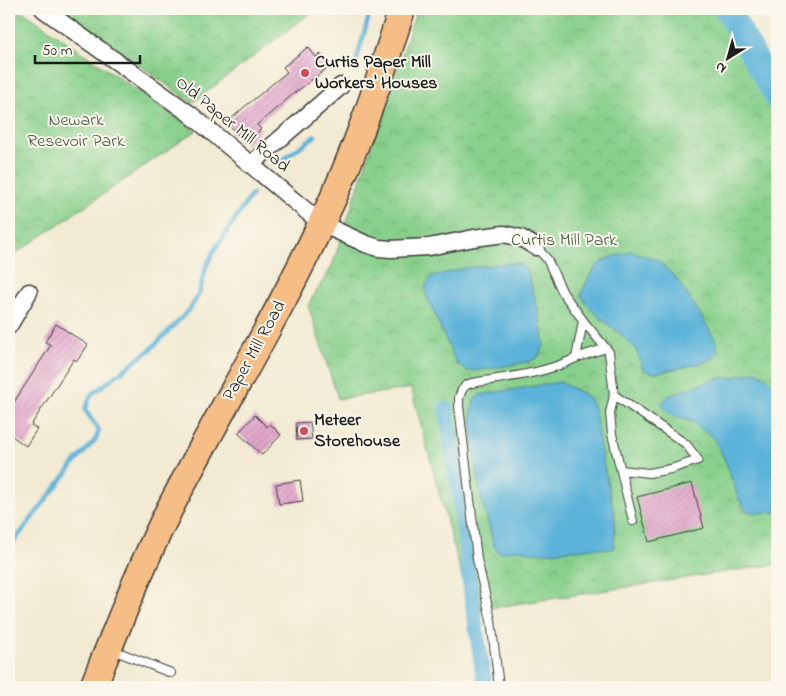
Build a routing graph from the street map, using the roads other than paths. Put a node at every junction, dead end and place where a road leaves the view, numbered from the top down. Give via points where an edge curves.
1 (42, 9) edge
2 (402, 9) edge
3 (341, 86) dead end
4 (250, 164) junction
5 (322, 224) junction
6 (536, 248) joint
7 (29, 292) dead end
8 (583, 321) junction
9 (9, 326) edge
10 (606, 348) junction
11 (576, 358) junction
12 (614, 395) junction
13 (621, 470) junction
14 (633, 521) dead end
15 (109, 648) junction
16 (171, 673) dead end
17 (93, 687) edge
18 (498, 687) edge

1 - 4 street, Old Paper Mill Road via 190,114
2 - 5 main road, Paper Mill Road via 362,129
3 - 4 street
4 - 5 street, Old Paper Mill Road
5 - 6 street, Old Paper Mill Road via 379,248 429,247 504,234 521,238
5 - 15 main road, Paper Mill Road via 171,506
6 - 8 lane via 547,259 563,293
7 - 9 street
8 - 10 lane
8 - 11 lane
10 - 11 lane
10 - 12 lane
11 - 18 lane via 539,371 472,383 462,390 459,397 477,559 491,620
12 - 13 lane via 610,413
12 - 13 lane via 686,444 698,460 649,473
13 - 14 lane
15 - 16 lane
15 - 17 main road, Paper Mill Road

